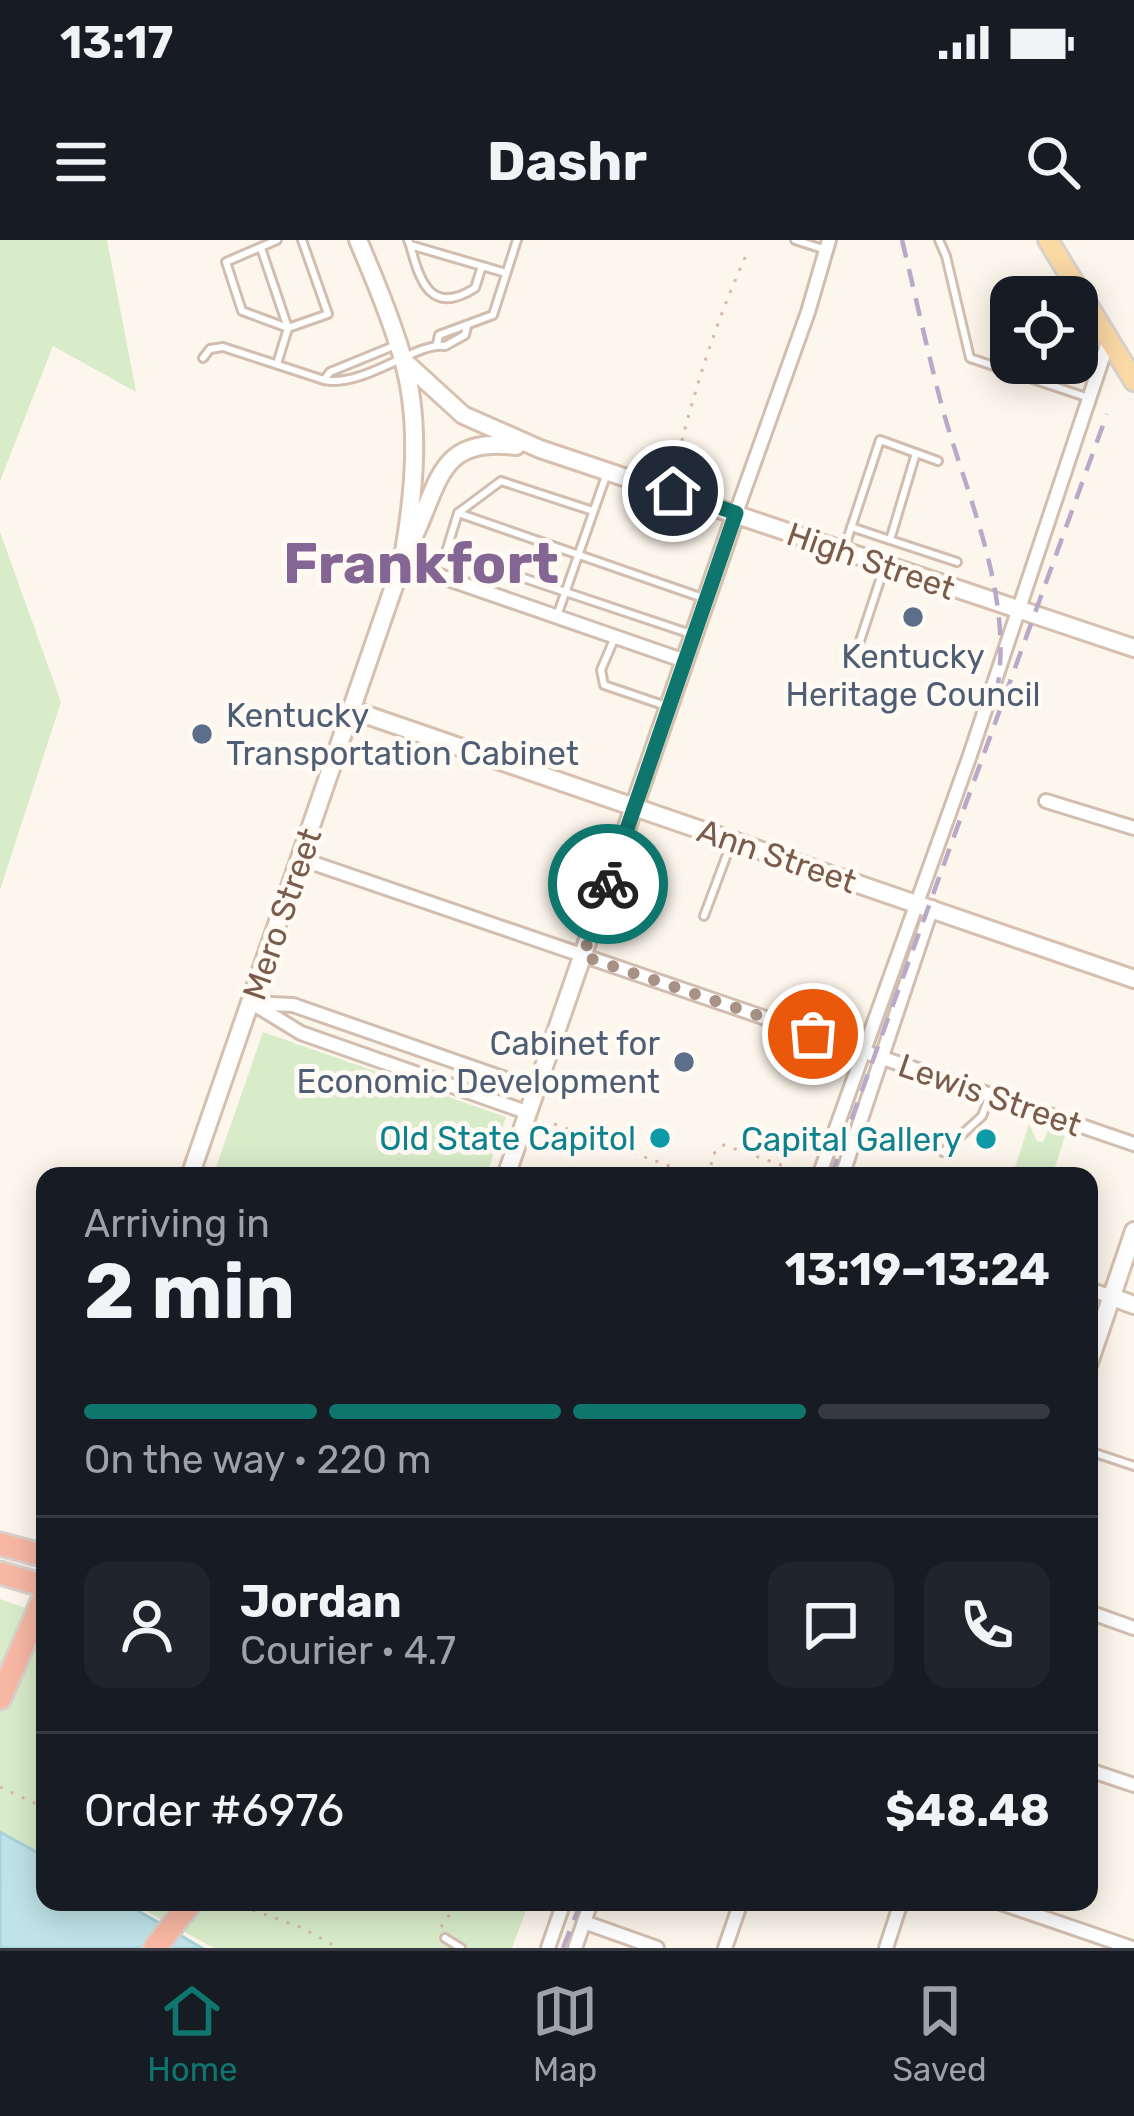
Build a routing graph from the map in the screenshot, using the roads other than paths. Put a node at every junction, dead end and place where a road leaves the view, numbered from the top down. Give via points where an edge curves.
1 (277, 240) edge
2 (302, 240) edge
3 (358, 240) edge
4 (517, 240) edge
5 (795, 240) edge
6 (939, 240) edge
7 (1048, 240) edge
8 (409, 243) edge
9 (828, 245) edge
10 (260, 248) junction
11 (482, 266) junction
12 (506, 273) junction
13 (288, 328) junction
14 (1109, 339) junction
15 (401, 352) junction
16 (203, 358) dead end
17 (277, 364) junction
18 (324, 380) junction
19 (1134, 382) edge
20 (1089, 398) junction
21 (540, 448) junction
22 (916, 454) junction
23 (938, 461) dead end
24 (608, 470) junction
25 (593, 511) junction
26 (458, 513) junction
27 (736, 513) junction
28 (851, 527) junction
29 (890, 540) junction
30 (844, 550) junction
31 (578, 555) junction
32 (957, 562) dead end
33 (402, 563) junction
34 (885, 565) junction
35 (565, 594) junction
36 (706, 599) junction
37 (1017, 610) junction
38 (557, 617) junction
39 (694, 635) junction
40 (615, 637) junction
41 (1134, 648) edge
42 (856, 652) dead end
43 (685, 661) junction
44 (669, 707) junction
45 (352, 710) junction
46 (1046, 801) dead end
47 (634, 808) junction
48 (1134, 828) edge
49 (732, 841) junction
50 (302, 860) junction
51 (924, 902) junction
52 (704, 916) dead end
53 (583, 956) junction
54 (1134, 979) edge
55 (251, 1003) junction
56 (864, 1052) junction
57 (883, 1058) junction
58 (537, 1090) junction
59 (991, 1095) junction
60 (529, 1113) junction
61 (1134, 1144) edge
62 (944, 1152) dead end
63 (193, 1167) edge
64 (509, 1167) edge
65 (822, 1167) edge
66 (845, 1167) edge
67 (1134, 1231) edge
68 (1098, 1292) edge
69 (1112, 1297) junction
70 (1134, 1304) edge
71 (1098, 1337) edge
72 (1098, 1454) edge
73 (1134, 1466) edge
74 (0, 1544) edge
75 (36, 1554) edge
76 (0, 1574) edge
77 (36, 1587) edge
78 (36, 1613) edge
79 (1098, 1615) edge
80 (1134, 1628) edge
81 (0, 1698) edge
82 (1098, 1773) edge
83 (1134, 1785) edge
84 (184, 1911) edge
85 (561, 1911) edge
86 (588, 1911) edge
87 (738, 1911) edge
88 (898, 1911) edge
89 (1024, 1911) edge
90 (584, 1922) junction
91 (445, 1938) dead end
92 (155, 1948) edge
93 (461, 1948) edge
94 (548, 1948) edge
95 (575, 1948) edge
96 (657, 1948) edge
97 (725, 1948) edge
98 (886, 1948) edge
99 (1132, 1948) edge

1 - 10 lane
2 - 13 lane via 328,314
3 - 15 main road
4 - 12 lane
5 - 9 lane
6 - 20 lane via 970,358
7 - 14 main road
8 - 11 lane
8 - 11 lane via 419,280 443,298 476,288
9 - 27 street
10 - 13 lane
10 - 13 lane via 226,262 242,310
11 - 12 lane
12 - 15 lane via 493,315
13 - 17 lane
14 - 19 main road
14 - 20 street
15 - 18 lane
15 - 18 lane via 338,383
15 - 21 main road, High Street via 463,415
15 - 33 main road, Mero Street via 413,441
16 - 17 lane via 223,347
17 - 18 lane
20 - 37 street
21 - 24 main road, High Street
21 - 33 main road, High Street via 482,443 455,454
22 - 23 lane
22 - 28 lane via 880,440
22 - 29 lane
24 - 25 lane
24 - 27 main road, High Street
25 - 26 lane via 501,481
25 - 31 lane
26 - 31 lane
26 - 35 lane via 446,552
27 - 30 main road, High Street
27 - 36 main road
28 - 29 lane
28 - 30 lane
29 - 32 lane
30 - 34 main road, High Street
31 - 35 lane
31 - 36 lane
33 - 38 street
33 - 45 main road, Mero Street
34 - 37 main road, High Street
34 - 42 lane
35 - 38 lane
35 - 39 lane
36 - 39 main road
37 - 41 main road, High Street
37 - 51 street
38 - 40 street
39 - 43 main road
40 - 43 street
40 - 44 lane via 601,670 604,685
43 - 44 main road
44 - 47 main road
45 - 47 main road, Ann Street
45 - 50 main road, Mero Street
46 - 48 street
47 - 49 main road, Ann Street
47 - 53 main road
49 - 51 main road, Ann Street
49 - 52 lane
50 - 53 street, Lewis Street
50 - 55 main road, Mero Street
51 - 54 main road, Ann Street
51 - 56 street
51 - 57 street
53 - 56 street, Lewis Street
53 - 58 main road
55 - 58 street via 292,1005
55 - 60 street via 301,1033
55 - 63 main road, Mero Street
56 - 57 street, Lewis Street
56 - 65 street
57 - 59 street, Lewis Street
57 - 66 street
58 - 60 main road
59 - 61 street, Lewis Street
59 - 62 lane via 982,1116
60 - 64 main road
67 - 69 main road
68 - 69 street
69 - 70 main road
69 - 71 main road
72 - 73 lane
74 - 75 highway
76 - 77 highway
78 - 81 highway
79 - 80 street
82 - 83 street
84 - 92 highway
85 - 94 street
86 - 90 street
87 - 97 street
88 - 98 street
89 - 99 street
90 - 95 street
90 - 96 street
91 - 93 lane

